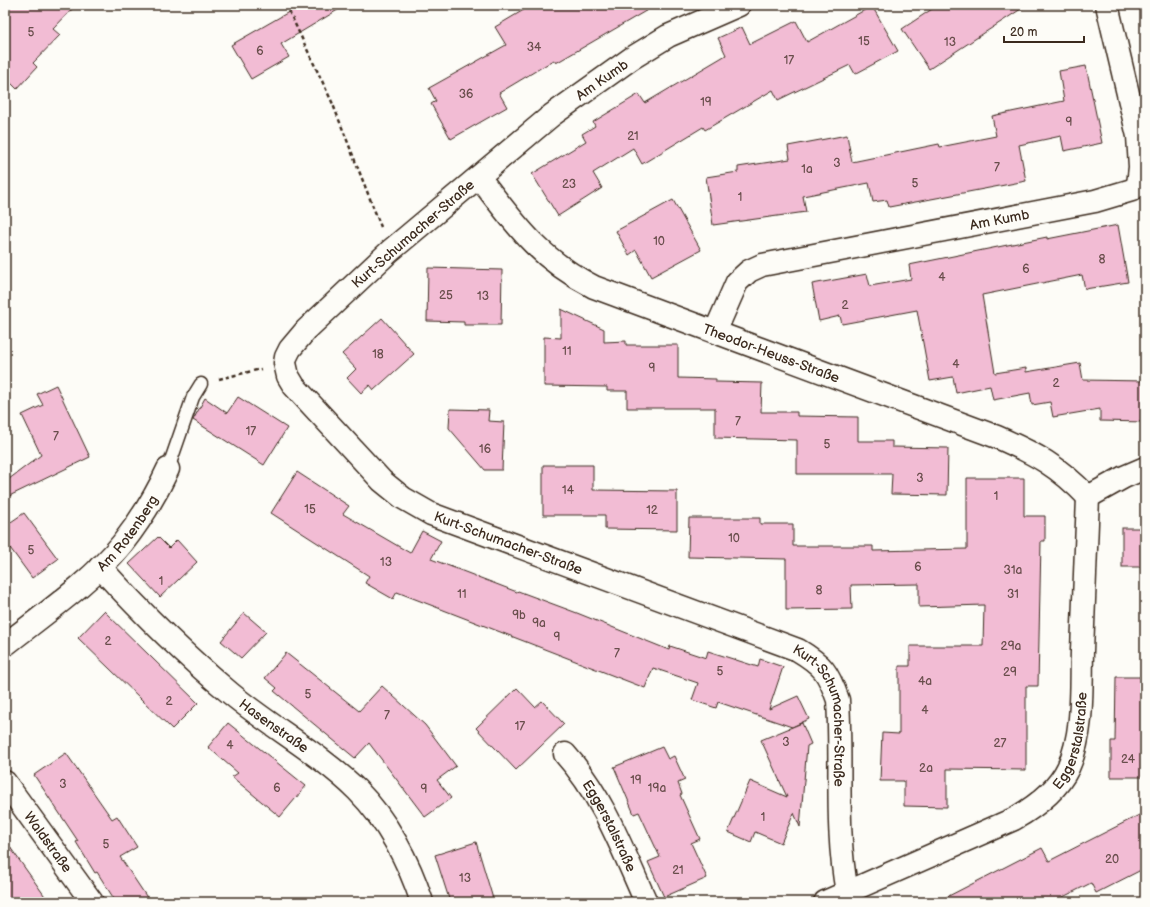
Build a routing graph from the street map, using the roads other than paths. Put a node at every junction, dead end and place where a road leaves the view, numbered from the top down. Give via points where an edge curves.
1 (739, 5) edge
2 (1106, 5) edge
3 (479, 177) junction
4 (715, 332) junction
5 (201, 384) road end
6 (1145, 468) edge
7 (168, 469) joint
8 (1088, 497) junction
9 (100, 567) junction
10 (5, 645) edge
11 (566, 754) dead end
12 (5, 782) edge
13 (847, 892) junction
14 (92, 902) edge
15 (422, 902) edge
16 (646, 902) edge
17 (825, 902) edge

1 - 3 street, Am Kumb via 668,36 632,58 552,115
2 - 4 street, Am Kumb via 1138,136 1138,185 1132,190 1095,201 762,265 749,271 737,282
3 - 4 street, Theodor-Heuss-Straße via 539,250 560,268 594,287
3 - 13 street, Kurt-Schumacher-Straße via 390,251 306,330 286,357 288,376 294,386 382,481 403,498 431,514 798,650 818,662 831,679 838,700 839,836
4 - 8 street, Theodor-Heuss-Straße via 1032,452 1059,470
5 - 7 lane, Am Rotenberg via 190,405
6 - 8 street
7 - 9 street, Am Rotenberg via 157,492 122,544
8 - 13 street, Eggerstalstraße via 1080,708 1076,745 1068,768 1054,788 1036,806 1014,819
9 - 10 street, Am Rotenberg
9 - 15 street, Hasenstraße via 180,650 231,694 358,791 401,851
11 - 16 street, Eggerstalstraße via 581,771 595,794
12 - 14 street, Waldstraße
13 - 17 street, Eggerstalstraße

